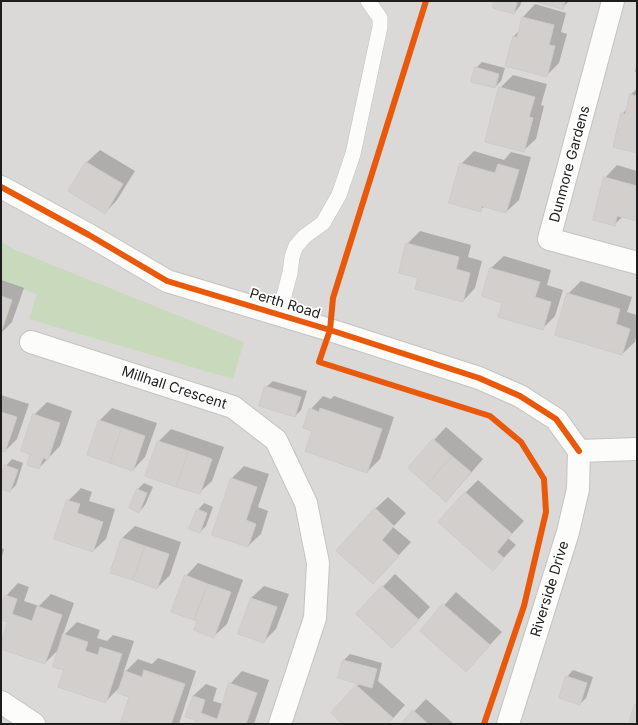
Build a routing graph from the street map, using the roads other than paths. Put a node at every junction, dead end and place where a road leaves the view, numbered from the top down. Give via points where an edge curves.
1 (368, 1) edge
2 (613, 1) edge
3 (1, 187) edge
4 (637, 263) edge
5 (279, 314) junction
6 (31, 342) dead end
7 (637, 449) edge
8 (579, 451) junction
9 (1, 702) edge
10 (34, 724) edge
11 (280, 724) edge
12 (508, 724) edge

1 - 5 lane via 380,18 380,27 353,154 339,195 323,223 296,246
2 - 4 street, Dunmore Gardens via 549,239
3 - 5 street, Perth Road via 167,281
5 - 8 street, Perth Road via 479,378 520,396 556,419
6 - 11 street, Millhall Crescent via 233,407 276,440 306,503 318,563 315,618
7 - 8 street
8 - 12 street, Riverside Drive via 578,489 568,532
9 - 10 street

